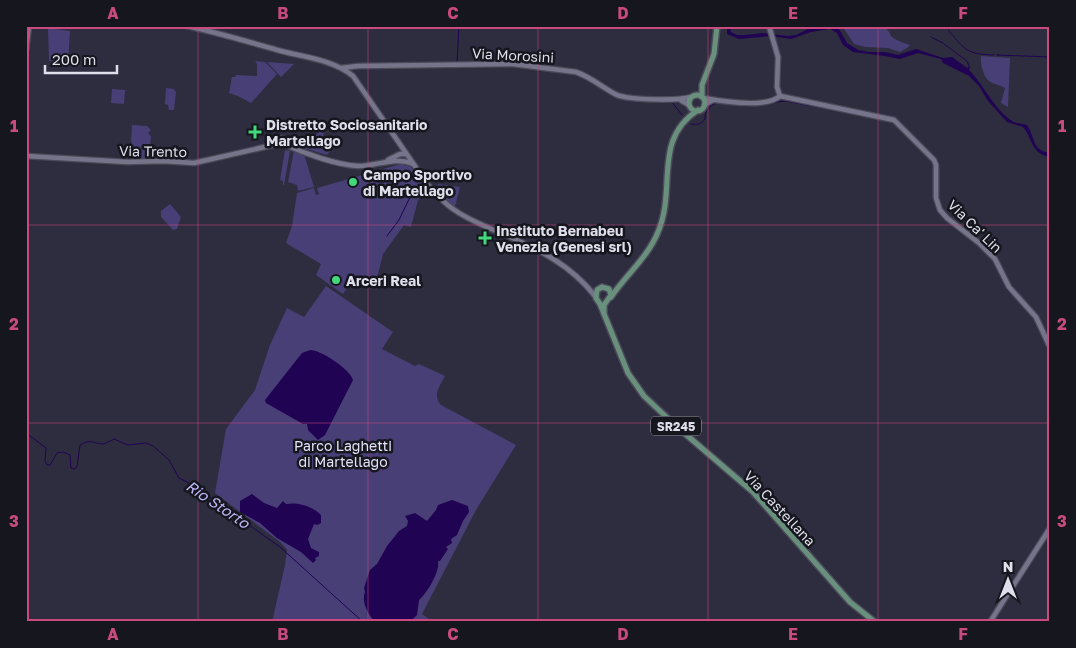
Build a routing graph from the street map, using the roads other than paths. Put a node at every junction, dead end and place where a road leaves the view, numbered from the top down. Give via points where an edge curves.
1 (29, 26) edge
2 (187, 26) edge
3 (717, 26) edge
4 (769, 26) edge
5 (26, 50) edge
6 (341, 68) junction
7 (702, 85) junction
8 (692, 96) junction
9 (780, 96) junction
10 (702, 97) junction
11 (678, 100) junction
12 (715, 100) junction
13 (689, 105) junction
14 (704, 105) junction
15 (698, 110) junction
16 (686, 117) junction
17 (399, 143) junction
18 (406, 154) junction
19 (26, 156) edge
20 (397, 156) junction
21 (400, 160) junction
22 (387, 162) junction
23 (413, 164) junction
24 (619, 284) junction
25 (587, 286) junction
26 (598, 288) junction
27 (607, 288) junction
28 (597, 299) junction
29 (609, 299) junction
30 (604, 312) junction
31 (1050, 348) edge
32 (1050, 528) edge
33 (876, 622) edge
34 (990, 622) edge

1 - 5 street
2 - 6 street, Via Castellana / SR245
3 - 7 main road via 714,54
4 - 9 street via 778,56
6 - 11 street, Via Morosini via 519,65 583,74 625,97
6 - 17 street, Via Castellana / SR245 via 353,76
7 - 8 main road
7 - 10 main road
8 - 10 main road
8 - 11 street, Via Morosini
8 - 13 main road
9 - 12 street via 763,102
9 - 31 street, Via Ca' Lin via 896,122 934,160 936,198 940,210 995,259 1009,287 1036,317
10 - 12 street
10 - 14 main road
11 - 13 street, Via Morosini
12 - 14 street
13 - 15 main road
13 - 16 main road
14 - 15 main road
15 - 16 main road
16 - 24 main road via 676,130 670,149 660,230 643,258
17 - 18 street, Via Castellana / SR245
17 - 20 street
18 - 20 street
18 - 21 street
18 - 23 street, Via Castellana / SR245
19 - 22 street, Via Trento via 194,163 278,144 282,138 286,145 344,164 365,166
20 - 22 street
21 - 22 street
21 - 23 street
23 - 25 street, Via Castellana / SR245 via 428,186 452,209 562,263
24 - 27 main road
24 - 29 main road
25 - 26 street
25 - 28 street, Via Castellana / SR245
26 - 27 main road
26 - 28 main road
27 - 29 main road
28 - 29 main road via 602,302
28 - 30 main road, Via Castellana / SR245
29 - 30 main road via 604,305
30 - 33 main road, Via Castellana / SR245 via 628,373 648,401 753,492 850,602
32 - 34 street

